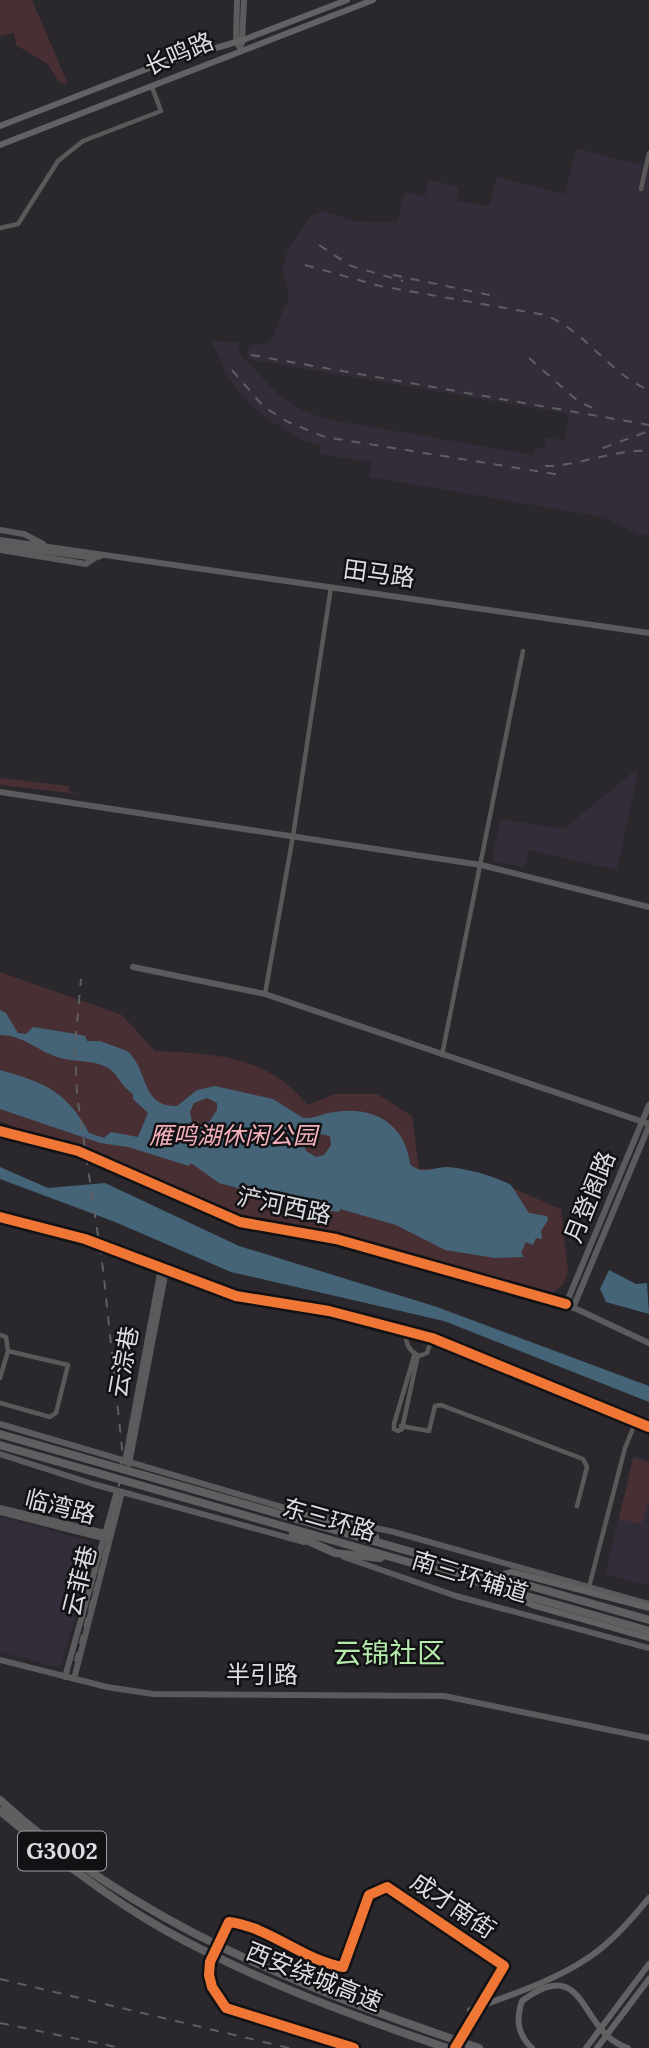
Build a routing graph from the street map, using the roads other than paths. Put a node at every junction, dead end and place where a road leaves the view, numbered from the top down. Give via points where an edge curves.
1 (237, 0) edge
2 (244, 0) edge
3 (347, 0) edge
4 (373, 0) edge
5 (239, 41) junction
6 (241, 49) junction
7 (152, 87) junction
8 (0, 126) edge
9 (0, 145) edge
10 (649, 153) edge
11 (641, 189) dead end
12 (0, 228) edge
13 (0, 530) edge
14 (0, 542) edge
15 (19, 545) junction
16 (44, 545) junction
17 (0, 550) edge
18 (99, 556) junction
19 (331, 586) junction
20 (649, 633) edge
21 (523, 651) dead end
22 (0, 792) edge
23 (293, 836) junction
24 (481, 865) junction
25 (649, 907) edge
26 (133, 967) dead end
27 (265, 994) junction
28 (442, 1055) junction
29 (649, 1105) edge
30 (647, 1123) edge
31 (0, 1131) edge
32 (0, 1217) edge
33 (164, 1269) junction
34 (570, 1306) junction
35 (406, 1330) junction
36 (0, 1335) edge
37 (432, 1339) junction
38 (649, 1343) edge
39 (8, 1351) junction
40 (416, 1354) junction
41 (0, 1378) edge
42 (0, 1403) edge
43 (636, 1421) junction
44 (0, 1424) edge
45 (649, 1427) edge
46 (0, 1434) edge
47 (0, 1445) edge
48 (0, 1454) edge
49 (127, 1463) junction
50 (119, 1491) junction
51 (577, 1506) dead end
52 (0, 1510) edge
53 (265, 1511) junction
54 (257, 1520) junction
55 (335, 1520) junction
56 (108, 1536) junction
57 (335, 1553) junction
58 (440, 1560) junction
59 (403, 1561) junction
60 (495, 1576) junction
61 (589, 1587) junction
62 (496, 1588) junction
63 (649, 1606) edge
64 (649, 1620) edge
65 (649, 1631) edge
66 (649, 1638) edge
67 (649, 1648) edge
68 (0, 1660) edge
69 (65, 1677) junction
70 (74, 1679) junction
71 (649, 1738) edge
72 (0, 1800) edge
73 (0, 1811) edge
74 (649, 1898) edge
75 (126, 1900) junction
76 (219, 1938) dead end
77 (210, 1962) dead end
78 (649, 1964) edge
79 (649, 1979) edge
80 (470, 2010) dead end
81 (464, 2033) tunnel mouth
82 (355, 2048) edge
83 (446, 2048) edge
84 (479, 2048) edge
85 (532, 2048) edge
86 (586, 2048) edge
87 (597, 2048) edge
88 (628, 2048) edge

1 - 5 street
2 - 5 street
3 - 5 main road, 长鸣路
4 - 6 main road, 长鸣路
5 - 6 street
5 - 8 main road, 长鸣路 via 152,67
6 - 7 main road, 长鸣路
7 - 9 main road, 长鸣路
7 - 12 street via 161,111 83,141 58,161 18,224
10 - 11 street
13 - 16 street via 24,534
14 - 15 street, 田马路
15 - 16 street, 田马路
15 - 18 street, 田马路
16 - 18 street, 田马路
17 - 18 street via 86,564
18 - 19 street, 田马路
19 - 20 street, 田马路
19 - 23 street
21 - 24 street
22 - 23 street
23 - 24 street
23 - 27 street
24 - 25 street
24 - 28 street
26 - 27 street
27 - 28 street
28 - 30 street
29 - 30 street, 月登阁路
30 - 34 street, 月登阁路
31 - 34 street, 浐河西路 via 78,1152 240,1222 336,1239
32 - 33 street via 85,1239
33 - 35 street via 255,1302 329,1311
33 - 49 street, 云淙巷
34 - 38 street, 浐河西路
35 - 37 street
35 - 40 street via 405,1341
36 - 39 street via 6,1337
37 - 40 street via 427,1353
37 - 43 street
39 - 41 street
39 - 42 street via 68,1365 56,1413 50,1417
40 - 51 street via 394,1430 401,1426 429,1431 435,1406 441,1405 583,1459 587,1466
43 - 45 street
43 - 61 street
44 - 49 street, 南三环辅道
46 - 53 highway, 东三环路
47 - 54 highway, 东三环路
48 - 50 street, 南三环辅道
49 - 55 street, 南三环辅道
50 - 56 street, 云菲巷
50 - 57 street, 南三环辅道
52 - 56 street, 临湾路
53 - 55 highway
53 - 58 highway, 东三环路
54 - 57 highway
54 - 59 highway, 东三环路
55 - 58 highway
55 - 61 street, 南三环辅道
56 - 69 street, 云菲巷
56 - 70 street, 云菲巷
57 - 59 highway
57 - 67 street, 南三环辅道 via 456,1596
58 - 60 highway, 东三环路
59 - 62 highway, 东三环路
60 - 63 main road via 512,1572
60 - 64 highway, 东三环路
61 - 63 street, 南三环辅道
62 - 65 highway, 东三环路
62 - 66 main road via 532,1605
68 - 69 street, 半引路
69 - 70 street, 半引路
70 - 71 street, 半引路 via 153,1694 465,1698
72 - 75 highway, 西安绕城高速 / G3002
73 - 75 highway, 西安绕城高速 / G3002
74 - 80 main road, bridge via 590,1957 524,1990
75 - 83 highway, 西安绕城高速 / G3002 via 192,1945 248,1971 359,2018
75 - 84 highway, 西安绕城高速 / G3002 via 265,1970
76 - 81 street, 成才南街 via 229,1922 244,1924 324,1964 343,1967 369,1895 387,1886 504,1966
77 - 82 street via 212,1987 226,2008
78 - 86 main road, bridge
79 - 87 main road, bridge
85 - 88 main road, bridge via 519,2029 522,2001 548,1985 561,1984 575,1990 595,2023

